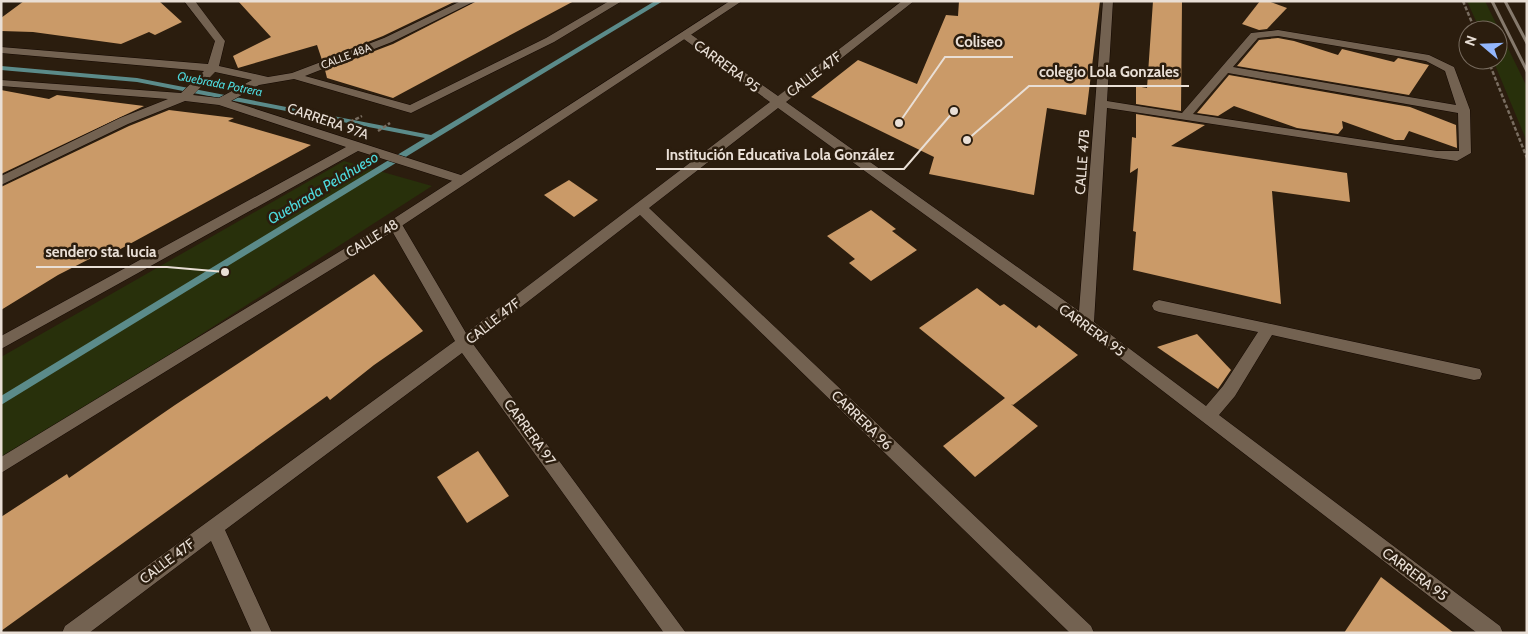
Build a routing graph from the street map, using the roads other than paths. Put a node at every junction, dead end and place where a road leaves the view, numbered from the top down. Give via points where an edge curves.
1 (189, 1) edge
2 (442, 1) edge
3 (470, 1) edge
4 (616, 1) edge
5 (737, 1) edge
6 (910, 1) edge
7 (1108, 1) edge
8 (453, 9) junction
9 (685, 35) junction
10 (1, 50) edge
11 (211, 70) junction
12 (1225, 70) junction
13 (294, 76) junction
14 (260, 80) junction
15 (1, 83) edge
16 (185, 96) junction
17 (224, 101) junction
18 (776, 102) junction
19 (1101, 104) junction
20 (1464, 110) junction
21 (1185, 116) junction
22 (357, 146) junction
23 (1, 180) edge
24 (462, 180) junction
25 (640, 207) junction
26 (395, 224) junction
27 (1159, 306) dead end
28 (1086, 324) junction
29 (1268, 328) junction
30 (1, 343) edge
31 (464, 343) junction
32 (1474, 374) dead end
33 (1208, 416) junction
34 (1, 466) edge
35 (214, 526) junction
36 (72, 633) edge
37 (262, 633) edge
38 (676, 633) edge
39 (1084, 633) edge
40 (1493, 633) edge

1 - 11 street via 220,41
2 - 8 street
3 - 8 street, CALLE 48A
4 - 13 street via 550,40 411,109
5 - 9 street, CALLE 48
6 - 18 street, CALLE 47F
7 - 19 street, CALLE 47B
8 - 13 street, CALLE 48A via 388,40
9 - 18 street, CARRERA 95
9 - 24 street, CALLE 48
10 - 11 street
11 - 14 street
11 - 16 street
12 - 20 street
12 - 20 street via 1255,35 1263,33 1429,58 1450,69
12 - 21 street
13 - 14 street, CALLE 48A
14 - 17 street, CALLE 48A
15 - 16 street, CARRERA 97A
16 - 17 street, CARRERA 97A
16 - 23 street via 124,121
17 - 22 street, CARRERA 97A
18 - 25 street, CALLE 47F
18 - 28 street, CARRERA 95
19 - 21 street
19 - 28 street, CALLE 47B
20 - 21 street via 1465,153 1457,157
22 - 24 street, CARRERA 97A
22 - 30 street
24 - 26 street, CALLE 48
25 - 31 street, CALLE 47F
25 - 39 street, CARRERA 96
26 - 31 street, CARRERA 97
26 - 34 street, CALLE 48
27 - 29 street
28 - 33 street, CARRERA 95
29 - 32 street
29 - 33 street via 1229,392
31 - 35 street, CALLE 47F
31 - 38 street, CARRERA 97
33 - 40 street, CARRERA 95
35 - 36 street, CALLE 47F
35 - 37 street

